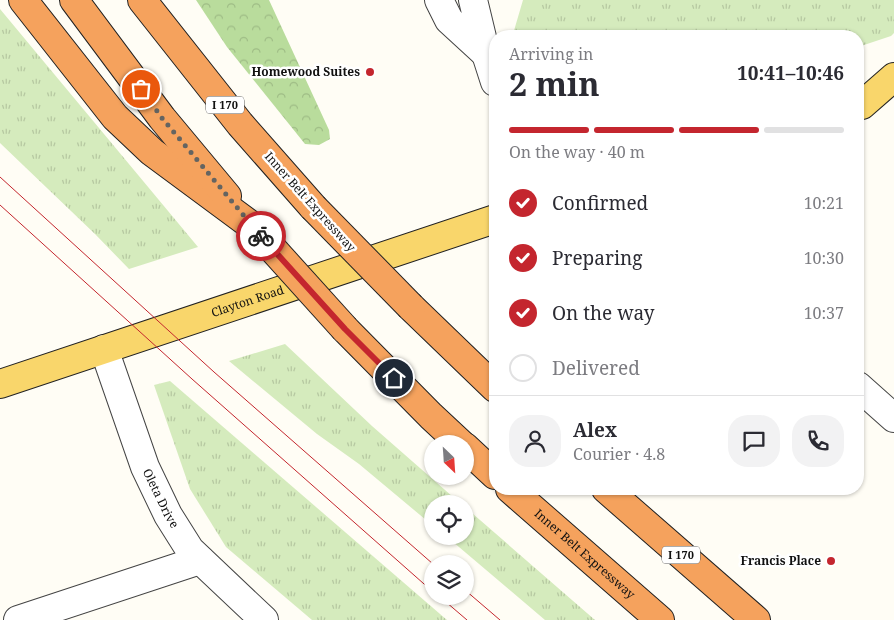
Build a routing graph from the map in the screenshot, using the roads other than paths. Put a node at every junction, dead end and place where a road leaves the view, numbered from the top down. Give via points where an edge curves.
1 (23, 0) edge
2 (74, 0) edge
3 (142, 0) edge
4 (439, 0) edge
5 (473, 0) edge
6 (486, 54) junction
7 (489, 63) edge
8 (894, 77) edge
9 (894, 95) edge
10 (864, 102) edge
11 (864, 104) edge
12 (489, 220) edge
13 (252, 226) junction
14 (104, 349) junction
15 (489, 382) edge
16 (0, 384) edge
17 (864, 391) edge
18 (894, 418) edge
19 (451, 435) edge
20 (474, 455) edge
21 (489, 469) edge
22 (517, 495) edge
23 (613, 495) edge
24 (200, 560) junction
25 (18, 620) edge
26 (264, 620) edge
27 (660, 620) edge
28 (756, 620) edge

1 - 13 highway via 115,117 152,152
2 - 13 highway via 162,118
3 - 15 highway, Inner Belt Expressway / I 170, bridge via 240,124 313,207
4 - 6 street via 449,20
5 - 6 street
6 - 7 street
8 - 10 main road
9 - 11 main road
12 - 14 main road, Clayton Road
13 - 19 highway, bridge via 345,329
14 - 16 main road, Clayton Road
14 - 24 street, Oleta Drive via 145,467 168,515
17 - 18 street
20 - 21 highway
22 - 27 highway, Inner Belt Expressway
23 - 28 highway, I 170
24 - 25 street
24 - 26 street, Oleta Drive

